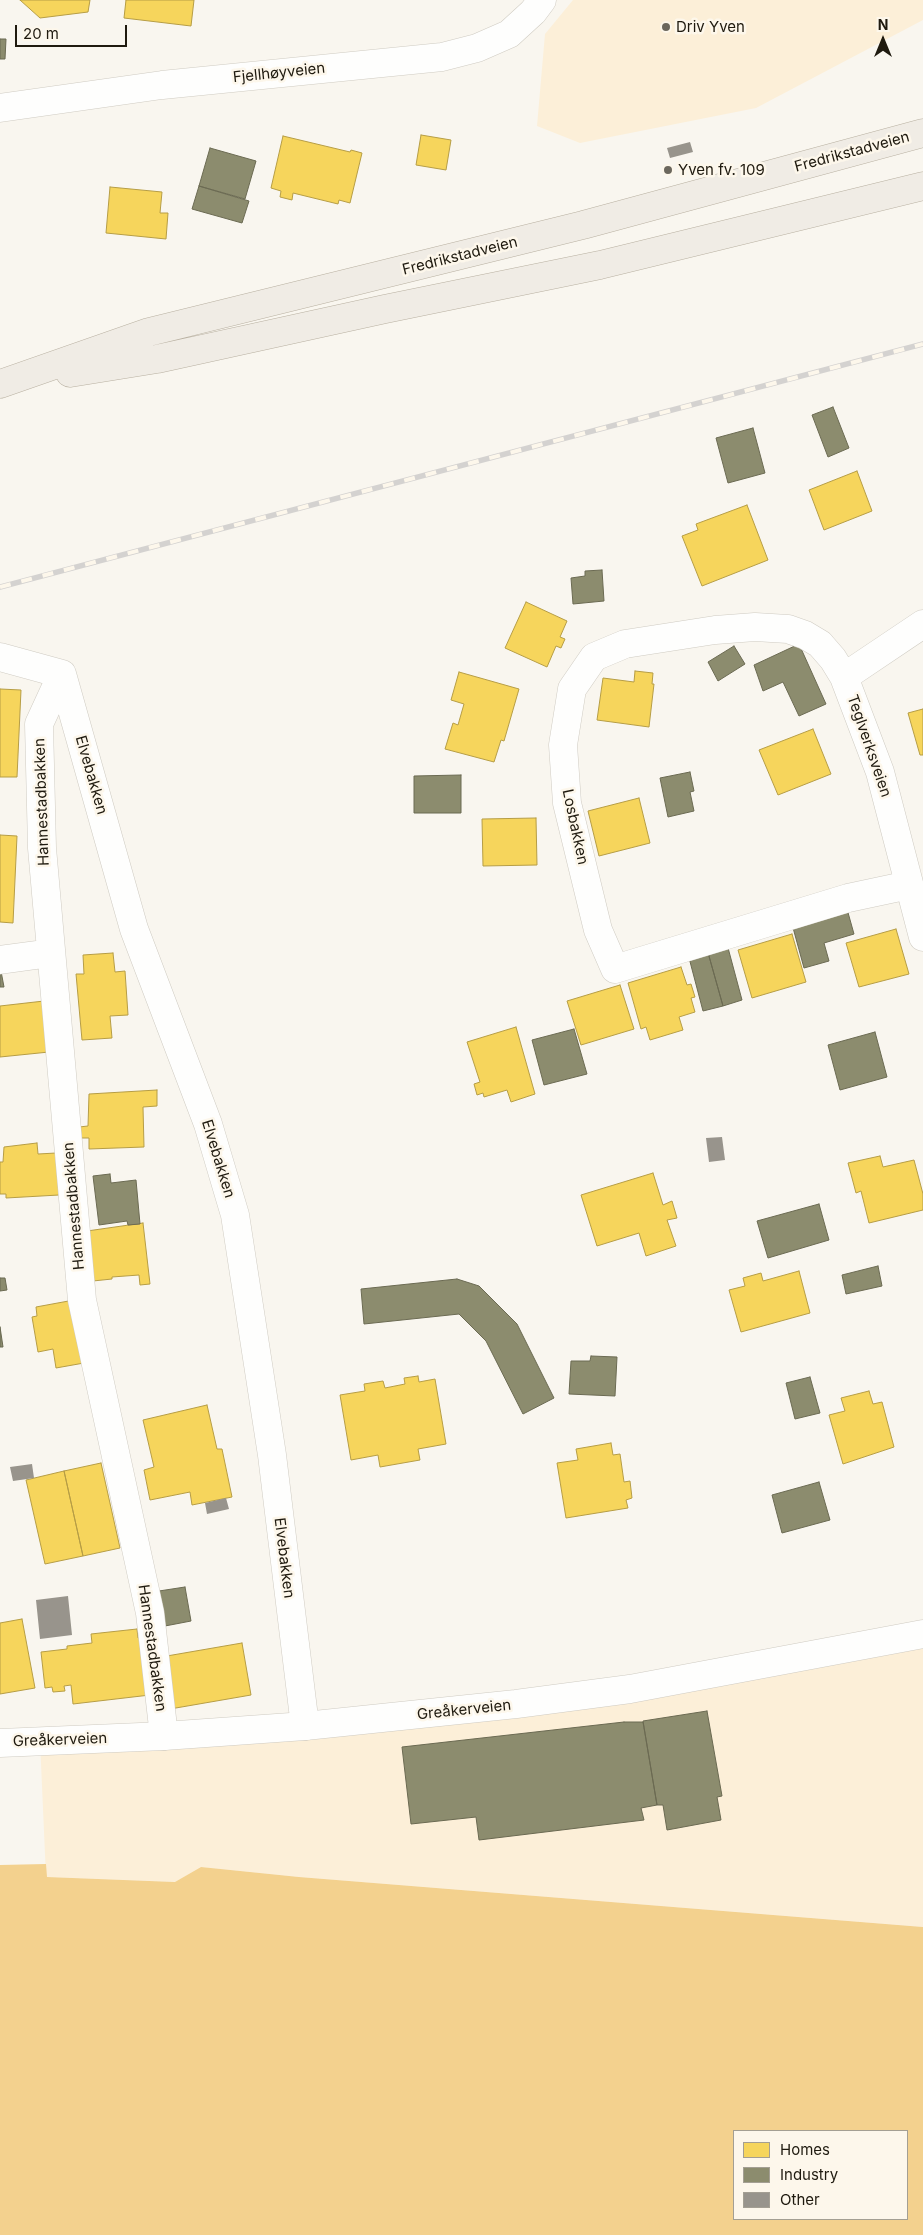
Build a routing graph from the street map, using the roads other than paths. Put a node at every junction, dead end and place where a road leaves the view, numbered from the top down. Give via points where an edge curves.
1 (542, 0) edge
2 (0, 108) edge
3 (923, 133) edge
4 (923, 186) edge
5 (0, 385) edge
6 (923, 624) edge
7 (0, 657) edge
8 (62, 674) junction
9 (844, 677) junction
10 (909, 885) junction
11 (923, 937) edge
12 (51, 952) junction
13 (0, 960) edge
14 (923, 1634) edge
15 (305, 1726) junction
16 (164, 1736) junction
17 (0, 1742) edge

1 - 2 street, Fjellhøyveien via 509,34 477,48 442,57 162,85
3 - 5 main road, Fredrikstadveien via 583,225 149,332
4 - 5 main road, Fredrikstadveien via 600,265 157,359
6 - 9 street, Teglverksveien
7 - 8 street
8 - 12 street, Hannestadbakken via 39,724 42,848
8 - 15 street, Elvebakken via 134,929 208,1124 235,1215 272,1455
9 - 10 street, Teglverksveien via 880,772
9 - 10 street, Losbakken via 820,644 788,629 715,630 625,644 594,657 572,689 563,745 567,803 598,930 615,969 839,901
10 - 11 street, Teglverksveien
12 - 13 street
12 - 16 street, Hannestadbakken via 82,1300 150,1613
14 - 15 street, Greåkerveien via 630,1689 425,1715
15 - 16 street, Greåkerveien
16 - 17 street, Greåkerveien

